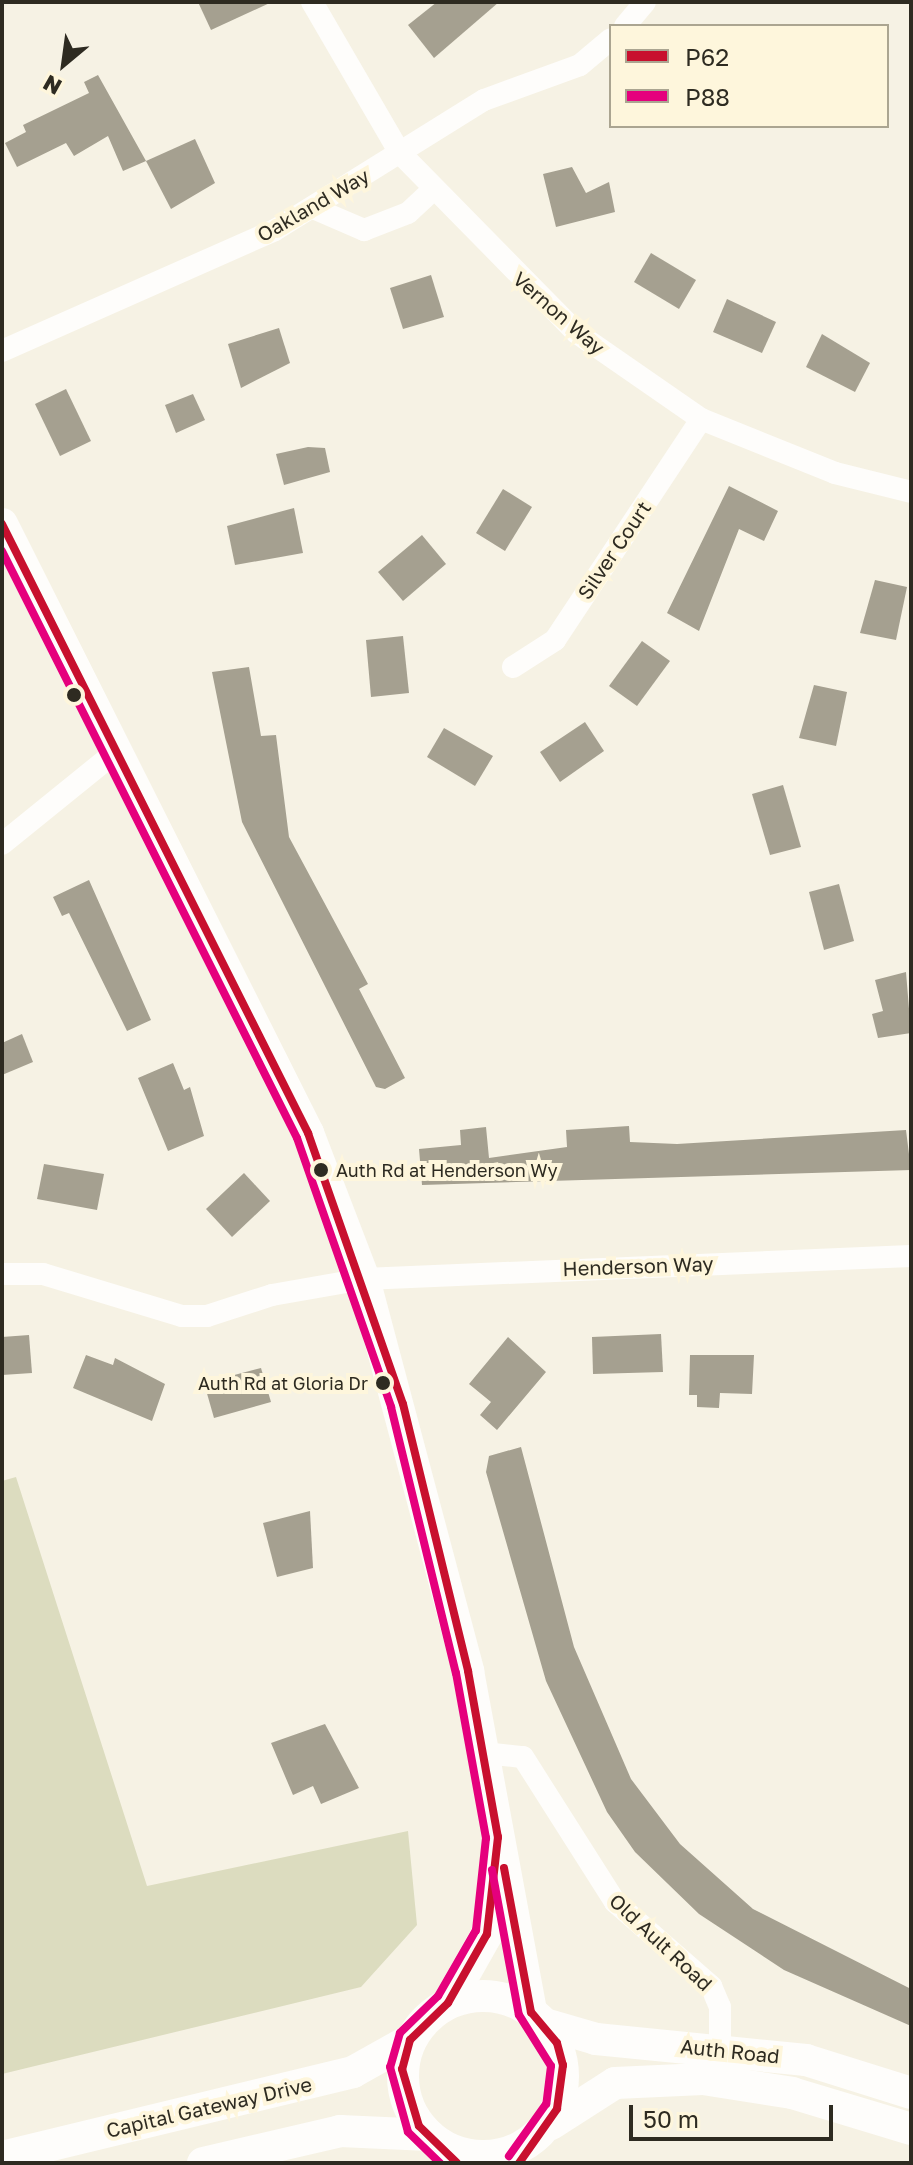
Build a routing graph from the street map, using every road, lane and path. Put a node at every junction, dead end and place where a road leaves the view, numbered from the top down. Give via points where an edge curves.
1 (312, 2) edge
2 (645, 2) edge
3 (627, 24) edge
4 (609, 41) edge
5 (400, 153) junction
6 (434, 189) junction
7 (313, 208) junction
8 (2, 351) edge
9 (701, 419) junction
10 (911, 492) edge
11 (3, 526) edge
12 (513, 667) dead end
13 (118, 750) junction
14 (2, 844) edge
15 (911, 1256) edge
16 (2, 1274) edge
17 (364, 1279) junction
18 (484, 1753) junction
19 (498, 1837) junction
20 (448, 2003) junction
21 (538, 2018) junction
22 (410, 2040) junction
23 (720, 2047) junction
24 (911, 2093) edge
25 (911, 2129) edge
26 (533, 2143) edge
27 (443, 2148) edge
28 (2, 2157) edge
29 (203, 2163) edge

1 - 5 street, Vernon Way
2 - 3 street
4 - 5 street, Oakland Way via 580,65 484,100
5 - 6 street, Vernon Way
5 - 7 street, Oakland Way
6 - 7 street via 408,213 364,230
6 - 9 street, Vernon Way via 554,313
7 - 8 street, Oakland Way
9 - 10 street, Vernon Way via 835,473
9 - 12 street, Silver Court via 555,640
11 - 13 main road
13 - 14 street
13 - 17 main road via 308,1133
15 - 17 street, Henderson Way
16 - 17 street, Henderson Way via 43,1274 207,1316 272,1295
17 - 18 main road via 439,1544
18 - 19 main road
18 - 23 street, Old Ault Road via 526,1760 567,1837 615,1902 711,1986 720,2007
19 - 20 main road via 487,1934
19 - 21 main road
20 - 21 main road via 500,1997
20 - 22 main road
21 - 23 main road, Auth Road via 596,2039
21 - 26 main road via 557,2043 564,2088
22 - 27 main road via 405,2099
22 - 28 main road, Capital Gateway Drive via 353,2072
23 - 24 main road, Auth Road via 806,2060
25 - 26 main road, Auth Road via 792,2093 703,2079 615,2083
26 - 27 main road via 489,2157
27 - 29 main road via 340,2131

